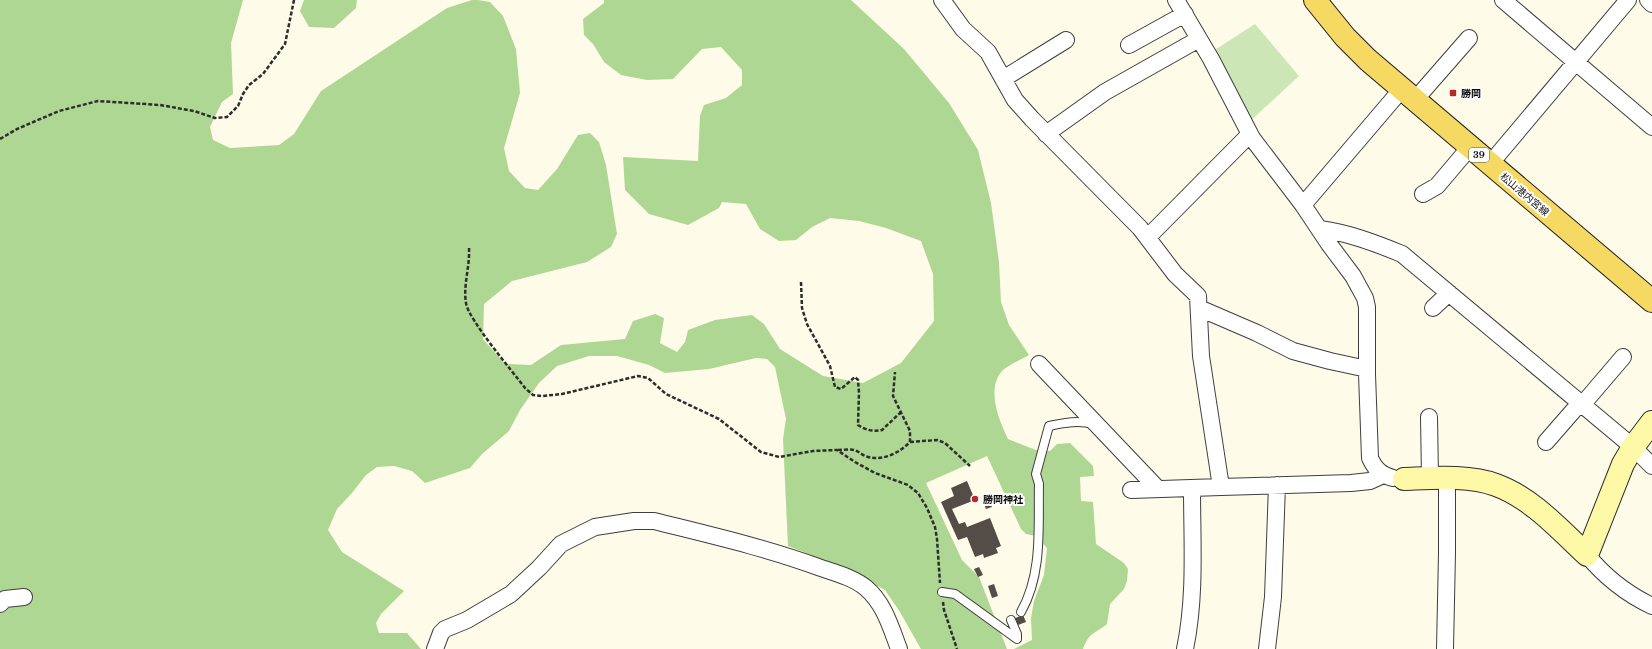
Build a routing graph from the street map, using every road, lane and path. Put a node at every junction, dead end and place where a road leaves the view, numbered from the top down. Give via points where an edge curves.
1 (294, 0) edge
2 (942, 0) edge
3 (1176, 0) edge
4 (1315, 0) edge
5 (1503, 0) edge
6 (1628, 0) edge
7 (1648, 0) edge
8 (1652, 4) edge
9 (1185, 14) junction
10 (1469, 38) dead end
11 (1200, 39) junction
12 (1066, 40) dead end
13 (1129, 45) dead end
14 (1575, 62) junction
15 (1003, 79) junction
16 (1408, 95) junction
17 (1652, 127) edge
18 (1046, 134) junction
19 (1250, 134) junction
20 (0, 139) edge
21 (1470, 147) junction
22 (1490, 164) junction
23 (1423, 194) dead end
24 (1303, 205) junction
25 (1320, 229) junction
26 (1148, 237) junction
27 (469, 248) dead end
28 (801, 282) dead end
29 (1449, 293) junction
30 (1652, 301) edge
31 (1199, 308) junction
32 (1433, 308) dead end
33 (1623, 357) dead end
34 (1039, 364) dead end
35 (1367, 369) junction
36 (895, 372) dead end
37 (1581, 404) junction
38 (901, 412) junction
39 (1429, 417) dead end
40 (1652, 422) edge
41 (1097, 425) junction
42 (910, 442) junction
43 (1546, 442) dead end
44 (1633, 447) junction
45 (837, 450) junction
46 (970, 466) dead end
47 (1652, 466) edge
48 (1383, 475) junction
49 (1439, 478) junction
50 (1404, 479) joint
51 (1277, 485) junction
52 (1221, 487) junction
53 (1192, 488) junction
54 (1158, 489) junction
55 (1131, 490) dead end
56 (1587, 555) junction
57 (942, 592) junction
58 (24, 597) dead end
59 (0, 604) edge
60 (1652, 606) edge
61 (1021, 612) dead end
62 (1011, 620) dead end
63 (435, 649) edge
64 (899, 649) edge
65 (957, 649) edge
66 (1185, 649) edge
67 (1267, 649) edge
68 (1444, 649) edge

1 - 20 path via 285,44 263,74 249,85 238,106 227,117 214,118 194,111 160,105 98,101 59,111 16,129
2 - 15 street via 963,29 988,52
3 - 9 street
4 - 16 main road, 松山港内宮線 / 39 via 1345,37
5 - 14 street
6 - 14 street
7 - 8 street
9 - 11 street
9 - 13 street
10 - 16 street
11 - 18 street via 1105,92
11 - 19 street
12 - 15 street
14 - 17 street
14 - 22 street
15 - 18 street via 1015,100
16 - 21 main road, 松山港内宮線 / 39
16 - 24 street
18 - 26 street
19 - 24 street
19 - 26 street
21 - 22 main road, 松山港内宮線 / 39
21 - 23 street via 1436,186
22 - 30 main road, 松山港内宮線 / 39
24 - 25 street
25 - 29 street via 1343,232 1402,254
25 - 35 street via 1365,298
26 - 31 street via 1175,274 1198,296
27 - 45 path via 466,305 473,319 533,395 562,394 638,376 648,378 666,394 719,418 761,452 780,458 813,451
28 - 38 path via 802,308 807,324 830,366 835,388 841,389 854,377 858,380 858,425 863,429 882,430
29 - 32 street
29 - 37 street
31 - 35 street via 1293,351
31 - 52 street via 1201,356
33 - 37 street
34 - 41 street
35 - 48 street via 1370,453 1375,468
36 - 38 path via 893,396
37 - 43 street
37 - 44 street
38 - 42 path via 910,431
39 - 49 street
40 - 44 street
41 - 54 street
41 - 61 lane via 1083,422 1049,426 1036,474 1039,484 1036,576
42 - 45 path via 891,456 878,459 854,450
42 - 46 path via 937,440 945,443
44 - 47 street
44 - 56 street
45 - 57 path via 854,462 908,485 918,493 935,527
48 - 50 street
48 - 51 street via 1370,481 1351,483
49 - 50 street
49 - 56 street via 1495,484 1526,501
49 - 68 street via 1447,553
51 - 52 street
51 - 67 street via 1273,598
52 - 53 street
53 - 54 street
53 - 66 street via 1193,595
54 - 55 street
56 - 60 street via 1618,586
57 - 62 lane via 955,594 1017,639
57 - 65 path via 944,610
58 - 59 street via 5,599
63 - 64 street via 445,628 467,620 511,594 561,544 595,528 654,521 786,555 853,580 865,587 876,599 889,622

